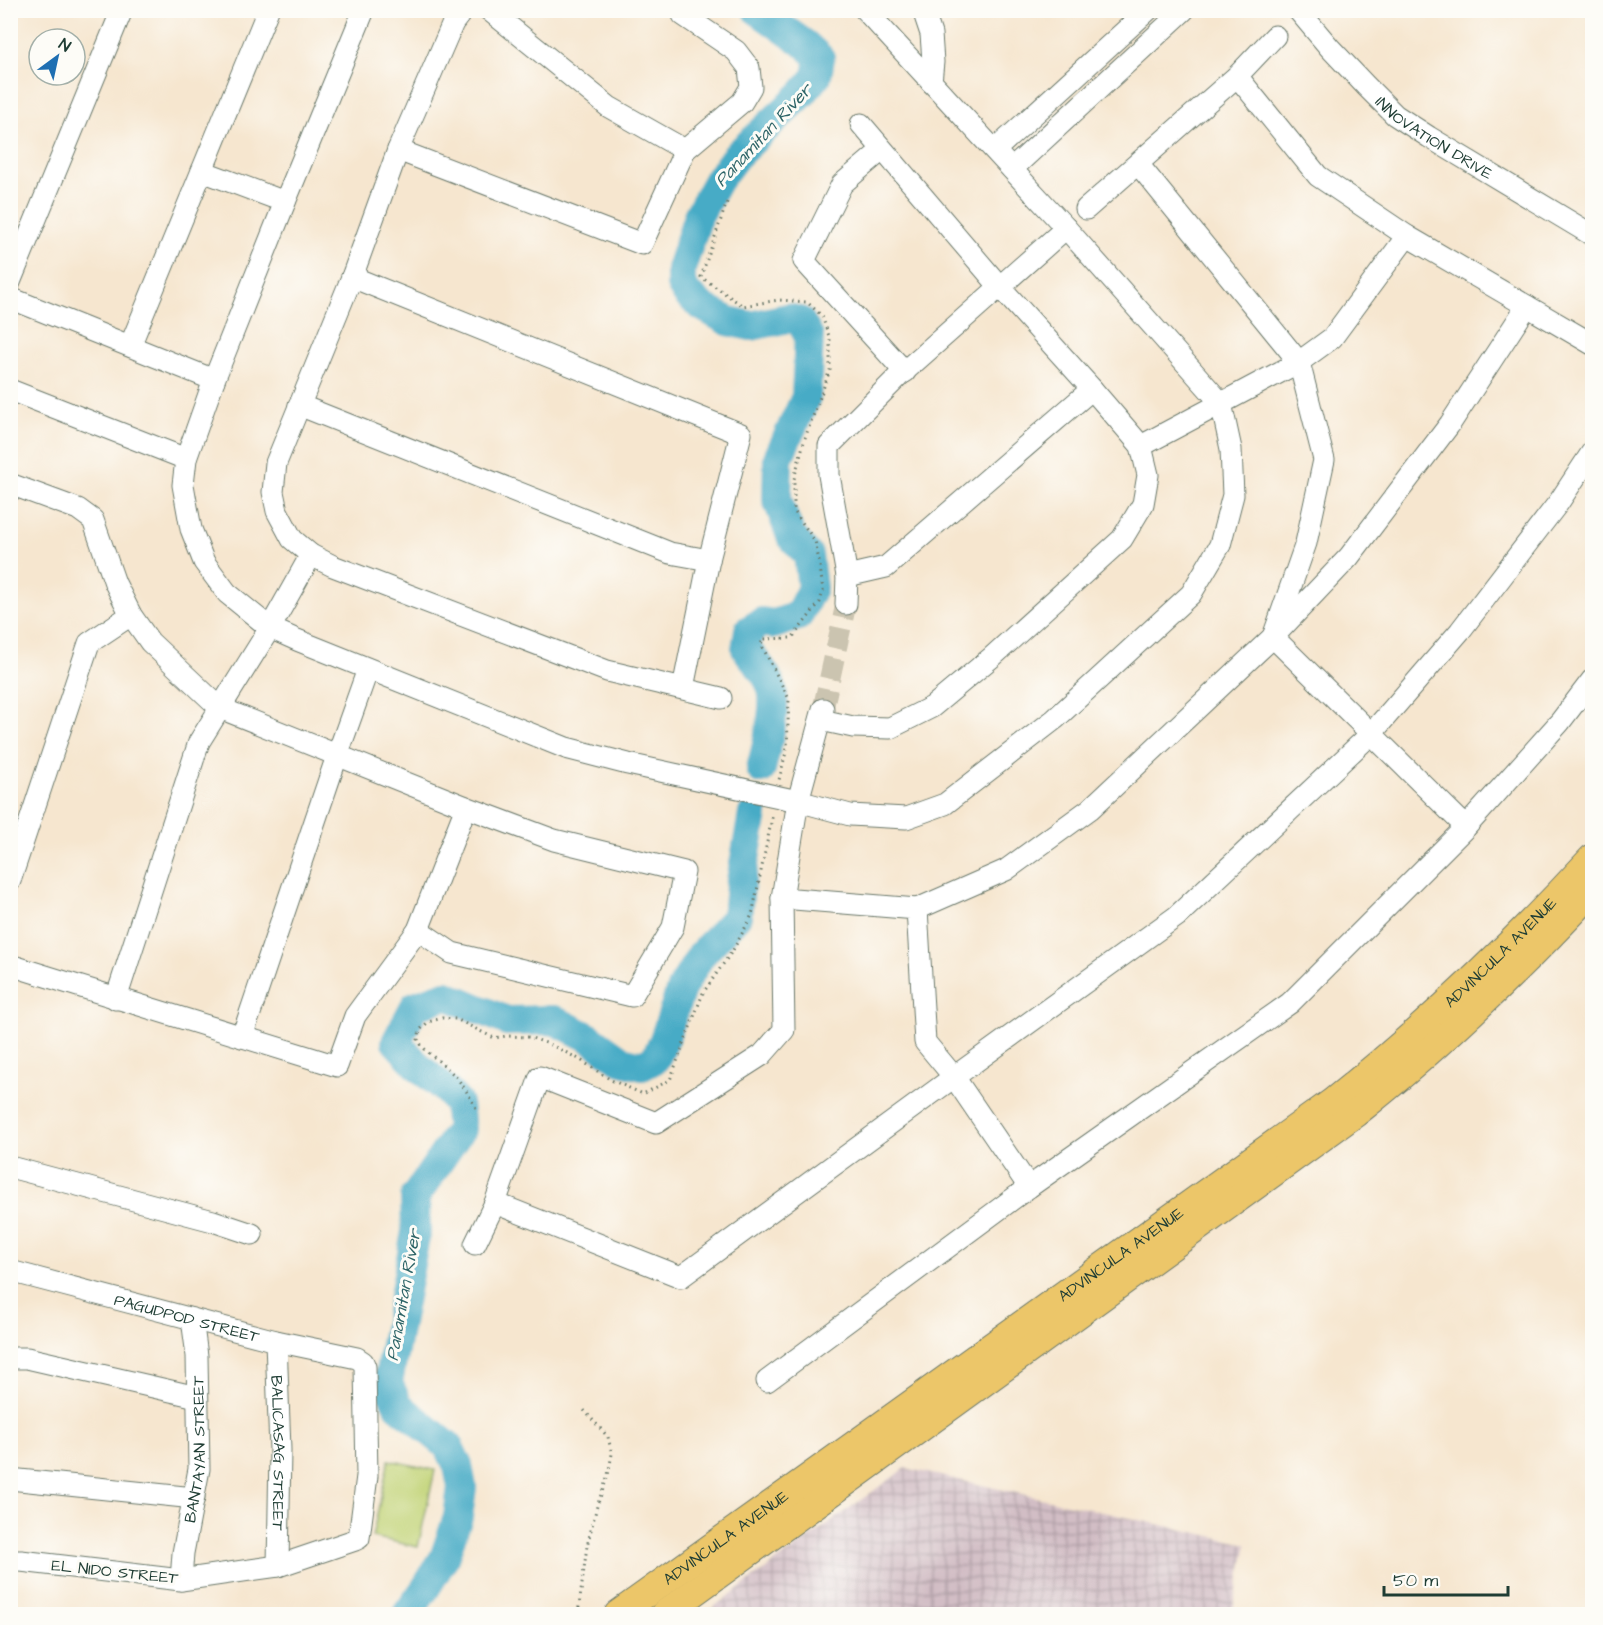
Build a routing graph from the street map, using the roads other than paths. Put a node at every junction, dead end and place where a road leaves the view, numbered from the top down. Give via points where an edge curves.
1 (122, 10) edge
2 (268, 10) edge
3 (364, 10) edge
4 (463, 10) edge
5 (489, 10) edge
6 (681, 10) edge
7 (865, 10) edge
8 (923, 10) edge
9 (1148, 10) edge
10 (1184, 10) edge
11 (1299, 10) edge
12 (1275, 36) dead end
13 (1237, 76) junction
14 (931, 82) junction
15 (861, 124) dead end
16 (398, 150) junction
17 (685, 150) junction
18 (882, 150) junction
19 (995, 150) junction
20 (1138, 164) junction
21 (1012, 169) junction
22 (202, 171) junction
23 (285, 202) junction
24 (1086, 208) dead end
25 (1066, 228) junction
26 (1593, 235) edge
27 (1407, 236) junction
28 (352, 277) junction
29 (10, 282) edge
30 (1000, 287) junction
31 (10, 298) edge
32 (1527, 306) junction
33 (1593, 344) edge
34 (130, 346) junction
35 (1299, 362) junction
36 (905, 372) junction
37 (214, 380) junction
38 (1092, 389) junction
39 (10, 390) edge
40 (1221, 403) junction
41 (299, 405) junction
42 (1141, 446) junction
43 (1593, 452) edge
44 (186, 459) junction
45 (10, 483) edge
46 (311, 555) junction
47 (709, 560) junction
48 (846, 576) junction
49 (846, 604) tunnel mouth
50 (131, 615) junction
51 (270, 628) junction
52 (1273, 637) junction
53 (368, 669) junction
54 (1593, 680) edge
55 (683, 688) junction
56 (721, 698) dead end
57 (220, 708) junction
58 (1371, 734) junction
59 (337, 756) junction
60 (798, 801) junction
61 (466, 807) junction
62 (1466, 827) junction
63 (1593, 858) edge
64 (10, 881) edge
65 (1593, 892) edge
66 (782, 898) junction
67 (917, 909) junction
68 (418, 930) junction
69 (10, 965) edge
70 (116, 999) junction
71 (242, 1037) junction
72 (954, 1077) junction
73 (10, 1167) edge
74 (1029, 1187) junction
75 (495, 1203) junction
76 (252, 1234) dead end
77 (475, 1244) dead end
78 (10, 1271) edge
79 (192, 1319) junction
80 (276, 1341) junction
81 (10, 1358) edge
82 (767, 1381) dead end
83 (197, 1396) junction
84 (896, 1431) junction
85 (10, 1479) edge
86 (194, 1498) junction
87 (358, 1538) joint
88 (10, 1561) edge
89 (278, 1566) junction
90 (181, 1580) junction
91 (618, 1614) edge
92 (664, 1614) edge

1 - 29 street
2 - 22 street
3 - 23 street
4 - 16 street via 453,23
5 - 17 street via 609,107
6 - 17 street via 736,51 749,68 751,87 742,102
7 - 14 street
8 - 14 street via 931,34
9 - 19 street
10 - 21 street
11 - 26 street, INNOVATION DRIVE via 1395,115
12 - 13 street
13 - 20 street
13 - 27 street via 1318,176
14 - 19 street
15 - 18 street
16 - 17 street via 642,244
16 - 28 street
18 - 30 street
18 - 36 street via 842,184 804,261
19 - 21 street
20 - 24 street
20 - 35 street
21 - 25 street
22 - 23 street
22 - 34 street
23 - 37 street
25 - 30 street
25 - 40 street
27 - 32 street
27 - 35 street via 1332,338
28 - 41 street
28 - 47 street via 741,434
30 - 36 street
30 - 38 street
31 - 34 street
32 - 33 street
32 - 52 street via 1450,424 1349,557
34 - 37 street
35 - 40 street
35 - 52 street via 1324,460 1306,543
36 - 48 street via 829,446
37 - 44 street
38 - 42 street
38 - 48 street via 886,567
39 - 44 street
40 - 42 street
40 - 60 street via 1231,449 1233,495 1220,545 1191,594 1055,719 945,804 906,818 850,815
41 - 46 street via 276,463 273,492 277,512 292,539
41 - 47 street via 670,553
42 - 60 street via 1148,475 1143,504 1122,539 932,707 890,728 853,727 822,714
43 - 58 street via 1460,632
44 - 51 street via 183,485 191,529 204,562 227,593
45 - 50 street via 78,509 93,520
46 - 51 street
46 - 55 street via 607,671
47 - 55 street
48 - 49 street
50 - 57 street via 150,642
50 - 64 street via 89,643
51 - 53 street
51 - 57 street
52 - 58 street
52 - 67 street via 1090,809 1006,870
53 - 59 street
53 - 60 street via 566,748
54 - 62 street
55 - 56 street
57 - 59 street
57 - 70 street via 199,742
58 - 62 street
58 - 72 street via 1177,916
59 - 61 street
59 - 71 street
60 - 66 street
61 - 68 street
61 - 68 street via 554,840 684,872 673,927 632,996 452,953
62 - 74 street via 1290,1003
63 - 84 main road, ADVINCULA AVENUE via 1522,933 1371,1071
65 - 84 main road, ADVINCULA AVENUE via 1475,1010 1392,1085 1321,1140
66 - 67 street
66 - 75 street via 784,1030 762,1055 656,1123 540,1077
67 - 72 street via 925,1042
68 - 71 street via 355,1016 337,1066
69 - 70 street
70 - 71 street
72 - 74 street
72 - 75 street via 681,1276
73 - 76 street
74 - 82 street
75 - 77 street
78 - 79 street, PAGUDPOD STREET
79 - 80 street, PAGUDPOD STREET
79 - 83 street, BANTAYAN STREET via 198,1356
80 - 87 street, PAGUDPOD STREET via 363,1362 367,1476
80 - 89 street, BALICASAG STREET via 280,1450
81 - 83 street via 27,1358
83 - 86 street, BANTAYAN STREET via 199,1469
84 - 91 main road, ADVINCULA AVENUE
84 - 92 main road, ADVINCULA AVENUE
85 - 86 street
86 - 90 street, BANTAYAN STREET
87 - 89 street, EL NIDO STREET
88 - 90 street, EL NIDO STREET
89 - 90 street, EL NIDO STREET

